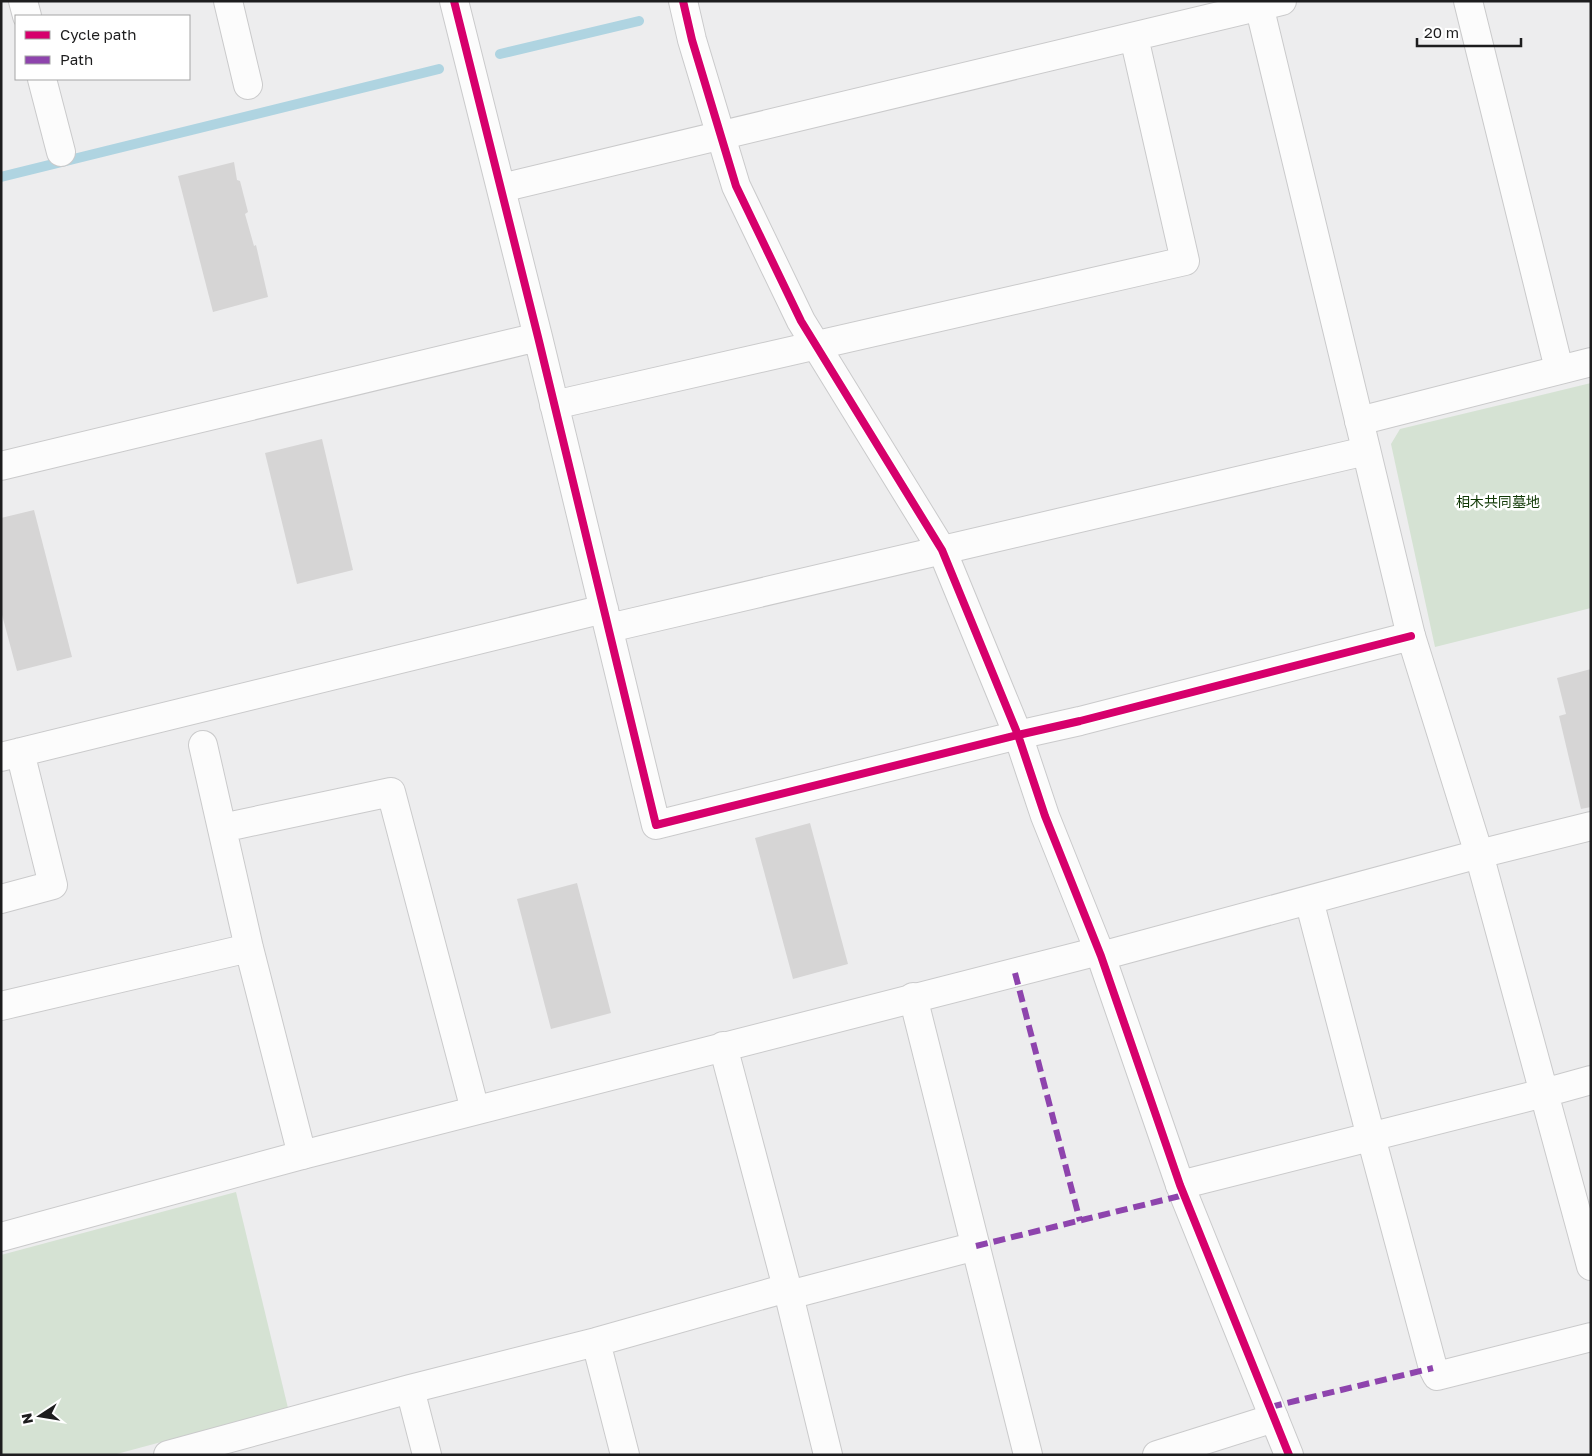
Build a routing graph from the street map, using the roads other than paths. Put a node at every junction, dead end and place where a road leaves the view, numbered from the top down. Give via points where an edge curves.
1 (23, 1) edge
2 (228, 1) edge
3 (454, 1) edge
4 (683, 1) edge
5 (1468, 1) edge
6 (1267, 3) edge
7 (27, 15) edge
8 (1134, 37) junction
9 (42, 80) edge
10 (248, 85) dead end
11 (720, 136) junction
12 (61, 152) dead end
13 (501, 188) junction
14 (538, 336) junction
15 (816, 345) junction
16 (1591, 362) edge
17 (1560, 369) junction
18 (554, 405) junction
19 (1359, 421) junction
20 (1366, 451) junction
21 (1, 466) edge
22 (942, 550) junction
23 (606, 618) junction
24 (1411, 636) junction
25 (1018, 735) junction
26 (203, 745) dead end
27 (11, 754) edge
28 (1591, 826) edge
29 (222, 828) junction
30 (1479, 854) junction
31 (1, 899) edge
32 (1309, 900) junction
33 (249, 948) junction
34 (1100, 953) junction
35 (913, 998) junction
36 (1, 1006) edge
37 (723, 1046) junction
38 (1591, 1080) edge
39 (1544, 1093) junction
40 (475, 1110) junction
41 (1371, 1137) junction
42 (302, 1155) junction
43 (1180, 1186) junction
44 (1, 1237) edge
45 (976, 1246) junction
46 (1591, 1266) edge
47 (788, 1292) junction
48 (1591, 1337) edge
49 (596, 1342) junction
50 (410, 1389) junction
51 (1274, 1418) junction
52 (168, 1455) edge
53 (427, 1455) edge
54 (626, 1455) edge
55 (828, 1455) edge
56 (1028, 1455) edge
57 (1157, 1455) edge
58 (1289, 1455) edge

1 - 7 street
2 - 10 street
3 - 13 street
4 - 11 street
5 - 17 street
6 - 8 street
6 - 19 street
8 - 11 street
8 - 15 street via 1185,261
9 - 12 street
11 - 13 street
11 - 15 street via 736,186 801,321
13 - 14 street
14 - 18 street
14 - 21 street
15 - 18 street
15 - 22 street
16 - 17 street
17 - 19 street
18 - 23 street
19 - 20 street
20 - 22 street
20 - 24 street
22 - 23 street
22 - 25 street
23 - 25 street via 656,825
23 - 27 street
24 - 25 street via 1080,722
24 - 30 street
25 - 34 street via 1045,816
26 - 29 street
27 - 31 street via 53,885
28 - 30 street
29 - 33 street
29 - 40 street via 391,792
30 - 32 street
30 - 39 street
32 - 34 street
32 - 41 street
33 - 36 street
33 - 42 street
34 - 35 street
34 - 43 street
35 - 37 street
35 - 45 street
37 - 40 street
37 - 47 street
38 - 39 street
39 - 41 street
39 - 46 street
40 - 42 street
41 - 43 street
41 - 48 street via 1437,1376
42 - 44 street
43 - 51 street
45 - 47 street
45 - 56 street
47 - 49 street
47 - 55 street
49 - 50 street
49 - 54 street
50 - 52 street
50 - 53 street
51 - 57 street
51 - 58 street

